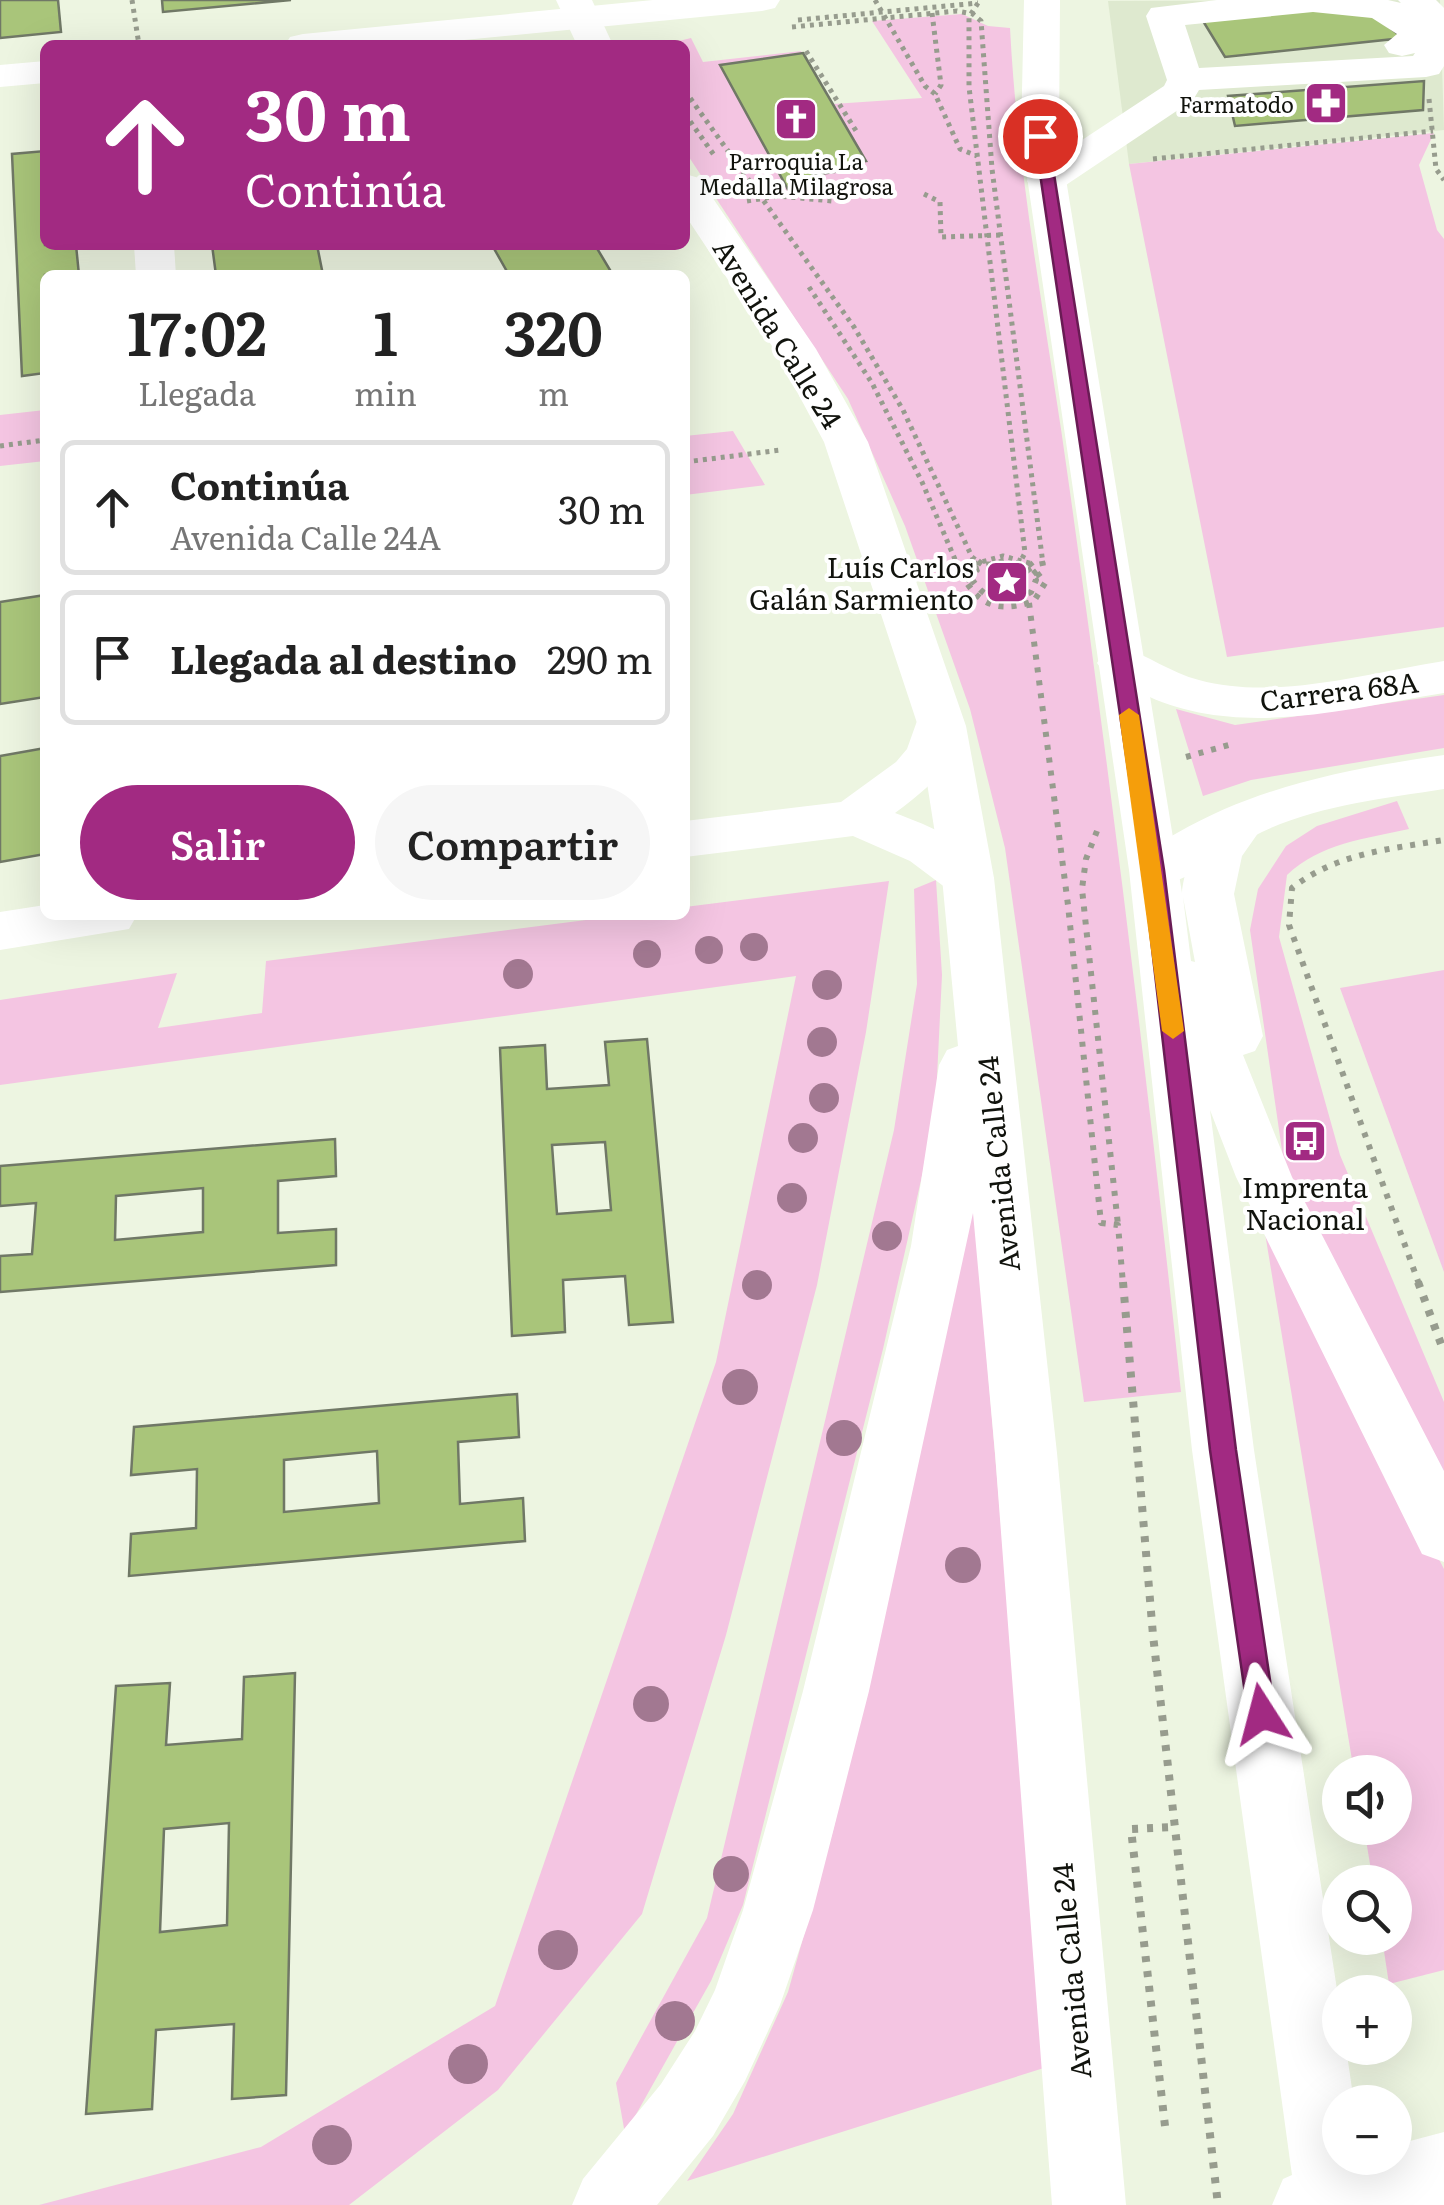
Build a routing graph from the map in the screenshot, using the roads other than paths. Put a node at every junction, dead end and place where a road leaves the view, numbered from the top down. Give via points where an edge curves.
1 (762, 0) edge
2 (1042, 0) edge
3 (1323, 0) edge
4 (1416, 0) edge
5 (1313, 1) edge
6 (1245, 4) edge
7 (583, 20) edge
8 (359, 40) edge
9 (40, 72) edge
10 (1182, 72) junction
11 (0, 76) edge
12 (1046, 181) junction
13 (690, 193) edge
14 (1121, 663) junction
15 (1444, 677) edge
16 (939, 719) junction
17 (1444, 772) edge
18 (854, 818) junction
19 (1243, 819) junction
20 (690, 838) edge
21 (968, 878) junction
22 (1156, 889) junction
23 (76, 920) edge
24 (0, 931) edge
25 (978, 978) junction
26 (1264, 1176) junction
27 (1444, 1534) edge
28 (1444, 2169) edge
29 (609, 2205) edge
30 (1089, 2205) edge
31 (1309, 2205) edge
32 (1334, 2205) edge

1 - 7 main road
2 - 12 main road via 1038,96
3 - 5 main road
4 - 10 main road via 1438,22 1426,66
5 - 6 main road
5 - 10 main road via 1397,11 1418,38 1393,48
6 - 10 main road via 1164,16
7 - 8 main road
9 - 11 main road
10 - 12 main road via 1180,92
12 - 14 main road
13 - 16 main road, Avenida Calle 24 via 795,349 846,442
14 - 15 main road, Carrera 68A via 1195,696 1237,702
14 - 22 main road
16 - 18 main road via 930,754 913,774
16 - 21 main road, Avenida Calle 24
17 - 19 main road via 1308,796
18 - 20 main road
18 - 21 main road via 920,842
19 - 22 main road
19 - 26 main road via 1215,854 1208,894
21 - 25 main road, Avenida Calle 24
22 - 26 main road
22 - 32 main road via 1223,1450
23 - 24 main road
25 - 29 main road via 940,1246 778,1910 720,2056 688,2110
25 - 30 main road, Avenida Calle 24 via 1026,1453
26 - 27 main road
28 - 31 main road

